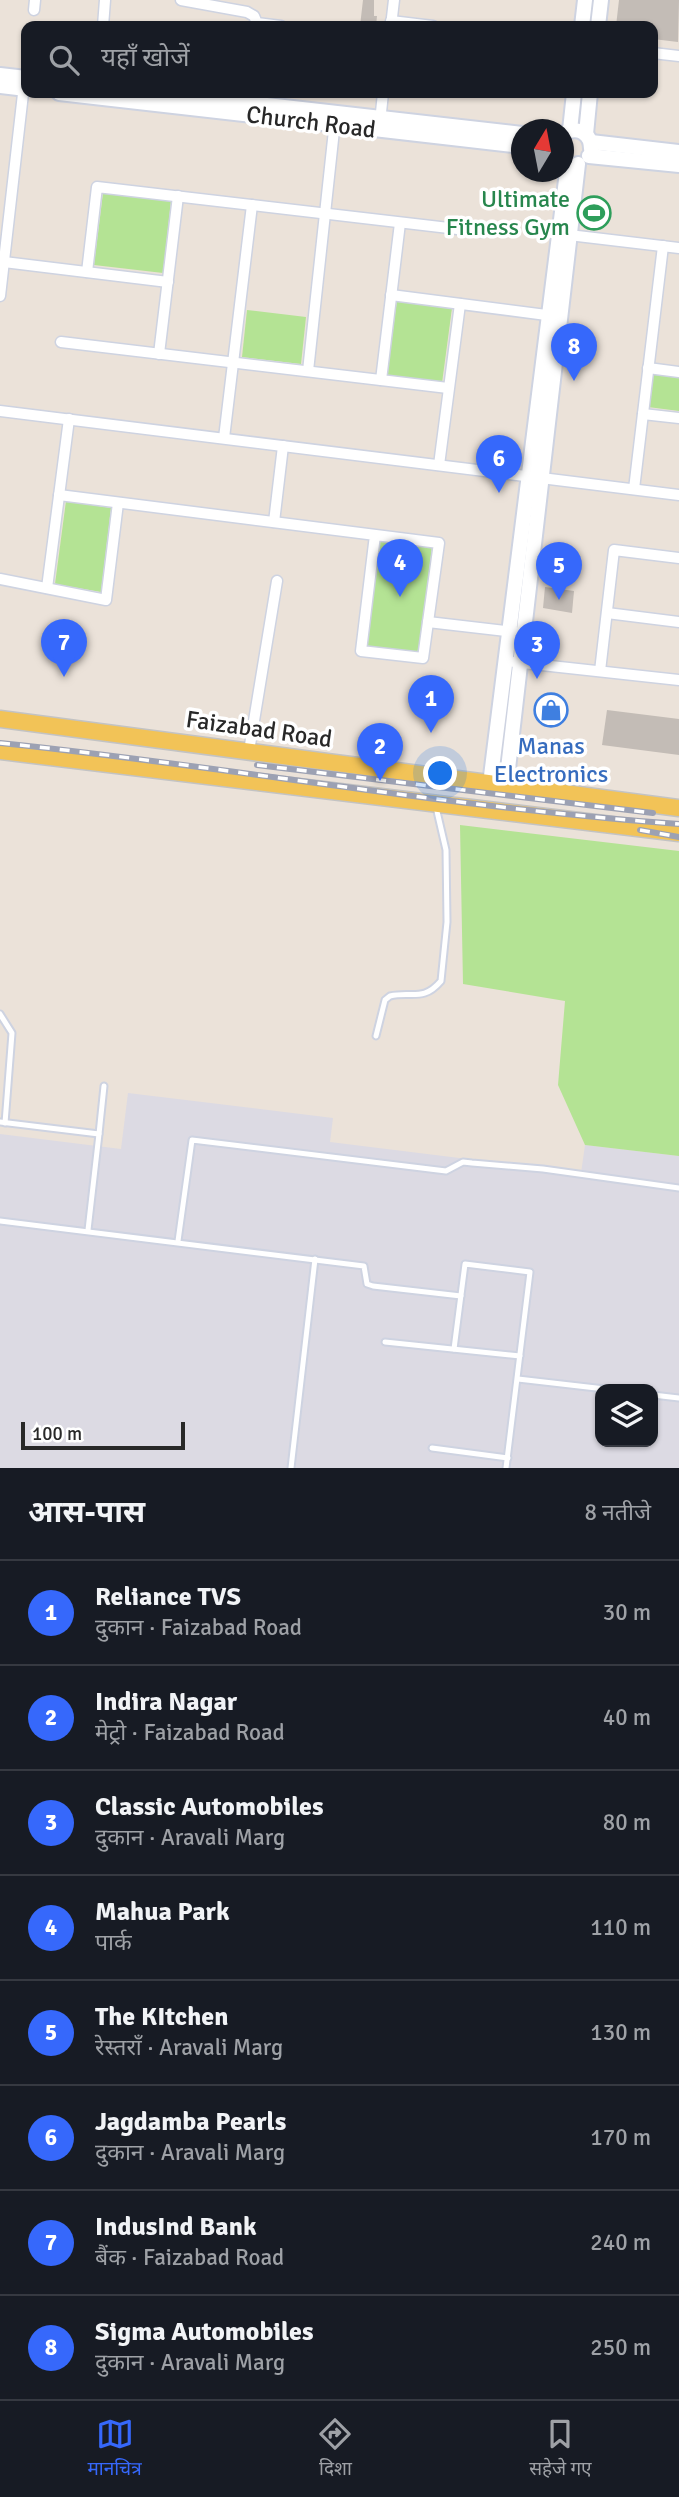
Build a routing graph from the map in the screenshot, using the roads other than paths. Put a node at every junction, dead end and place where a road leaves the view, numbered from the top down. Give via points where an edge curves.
1 (105, 0) edge
2 (181, 0) edge
3 (386, 0) edge
4 (393, 0) edge
5 (585, 0) edge
6 (601, 0) edge
7 (103, 21) edge
8 (256, 21) edge
9 (391, 21) edge
10 (583, 21) edge
11 (599, 21) edge
12 (658, 54) edge
13 (679, 56) edge
14 (0, 75) edge
15 (21, 82) edge
16 (21, 83) edge
17 (0, 86) edge
18 (23, 98) edge
19 (112, 98) edge
20 (195, 98) edge
21 (383, 98) edge
22 (573, 98) edge
23 (589, 98) edge
24 (336, 119) junction
25 (569, 119) edge
26 (380, 124) junction
27 (574, 131) edge
28 (511, 133) edge
29 (511, 144) edge
30 (679, 152) edge
31 (579, 153) edge
32 (679, 165) edge
33 (0, 180) edge
34 (13, 181) junction
35 (178, 196) junction
36 (252, 205) junction
37 (326, 214) junction
38 (400, 223) junction
39 (483, 232) dead end
40 (569, 235) junction
41 (663, 246) junction
42 (679, 248) edge
43 (4, 262) junction
44 (87, 272) junction
45 (168, 282) junction
46 (391, 295) junction
47 (0, 296) edge
48 (460, 304) junction
49 (555, 316) junction
50 (61, 342) dead end
51 (159, 354) junction
52 (233, 362) junction
53 (648, 368) junction
54 (308, 371) junction
55 (679, 372) edge
56 (381, 380) junction
57 (448, 388) junction
58 (0, 411) edge
59 (643, 414) junction
60 (679, 418) edge
61 (69, 419) junction
62 (224, 438) junction
63 (283, 446) junction
64 (439, 465) junction
65 (535, 477) junction
66 (634, 489) junction
67 (59, 495) junction
68 (679, 495) edge
69 (118, 503) junction
70 (274, 522) junction
71 (374, 535) junction
72 (679, 558) edge
73 (0, 579) edge
74 (277, 581) dead end
75 (47, 588) junction
76 (607, 613) junction
77 (428, 622) junction
78 (679, 622) edge
79 (517, 633) junction
80 (513, 662) junction
81 (600, 671) junction
82 (679, 680) edge
83 (0, 719) edge
84 (0, 751) edge
85 (250, 751) junction
86 (498, 785) junction
87 (436, 803) junction
88 (679, 808) edge
89 (679, 833) edge
90 (0, 1014) edge
91 (376, 1036) dead end
92 (104, 1086) dead end
93 (3, 1123) edge
94 (99, 1134) junction
95 (679, 1188) edge
96 (0, 1221) edge
97 (88, 1230) junction
98 (178, 1241) junction
99 (315, 1259) junction
100 (461, 1296) junction
101 (385, 1342) dead end
102 (454, 1349) junction
103 (520, 1356) junction
104 (518, 1379) junction
105 (595, 1388) edge
106 (658, 1396) edge
107 (679, 1398) edge
108 (432, 1448) dead end
109 (508, 1458) junction
110 (291, 1468) edge
111 (506, 1468) edge

1 - 7 street
2 - 8 street via 247,12
3 - 4 street
4 - 9 street
5 - 10 street
6 - 11 street
12 - 13 street
14 - 15 street
16 - 17 street
18 - 34 street
19 - 24 street, Church Road
20 - 24 street, Church Road
21 - 26 street
22 - 25 street
23 - 31 street
24 - 26 street, Church Road
24 - 37 street
26 - 28 street, Church Road
26 - 29 street, Church Road
27 - 31 street via 580,130
30 - 31 street
31 - 32 street
31 - 40 street
31 - 49 street
33 - 34 street
34 - 43 street
35 - 36 street
35 - 44 street via 97,187
35 - 45 street
36 - 37 street
36 - 52 street
37 - 38 street
37 - 54 street
38 - 39 street
38 - 46 street
40 - 41 street
40 - 49 street
41 - 42 street
41 - 53 street
43 - 44 street
43 - 47 street
44 - 45 street
45 - 51 street
46 - 48 street
46 - 56 street
48 - 49 street
48 - 57 street
49 - 65 street
50 - 51 street
51 - 52 street
52 - 54 street
52 - 62 street
53 - 55 street
53 - 59 street
54 - 56 street
56 - 57 street
57 - 64 street
58 - 61 street
59 - 60 street
59 - 66 street
61 - 62 street
61 - 67 street
62 - 63 street
63 - 64 street
63 - 70 street
64 - 65 street
65 - 66 street
65 - 79 street
66 - 68 street
67 - 69 street
67 - 75 street
69 - 70 street
69 - 75 street via 106,600
70 - 71 street
71 - 77 street via 439,543
71 - 77 street via 361,650 423,658
72 - 76 street via 614,550
73 - 75 street
74 - 85 street
76 - 78 street
76 - 81 street
77 - 79 street
79 - 80 street
80 - 81 street
80 - 86 street
81 - 82 street
83 - 85 main road, Faizabad Road
84 - 87 main road
85 - 86 main road, Faizabad Road
86 - 88 main road, Faizabad Road
87 - 89 main road
87 - 91 lane via 446,850 447,922 441,981 422,995 385,1000
90 - 93 lane via 12,1033
92 - 94 lane
93 - 94 lane
94 - 97 lane
95 - 98 lane via 463,1162 446,1171 192,1140
96 - 97 lane
97 - 98 lane
98 - 99 lane
99 - 100 lane via 364,1266 367,1284 373,1286
99 - 110 lane
100 - 102 lane
100 - 103 lane via 465,1264 530,1272
101 - 102 lane
102 - 103 lane
103 - 104 lane
104 - 105 lane
104 - 109 lane
106 - 107 lane
108 - 109 lane
109 - 111 lane

